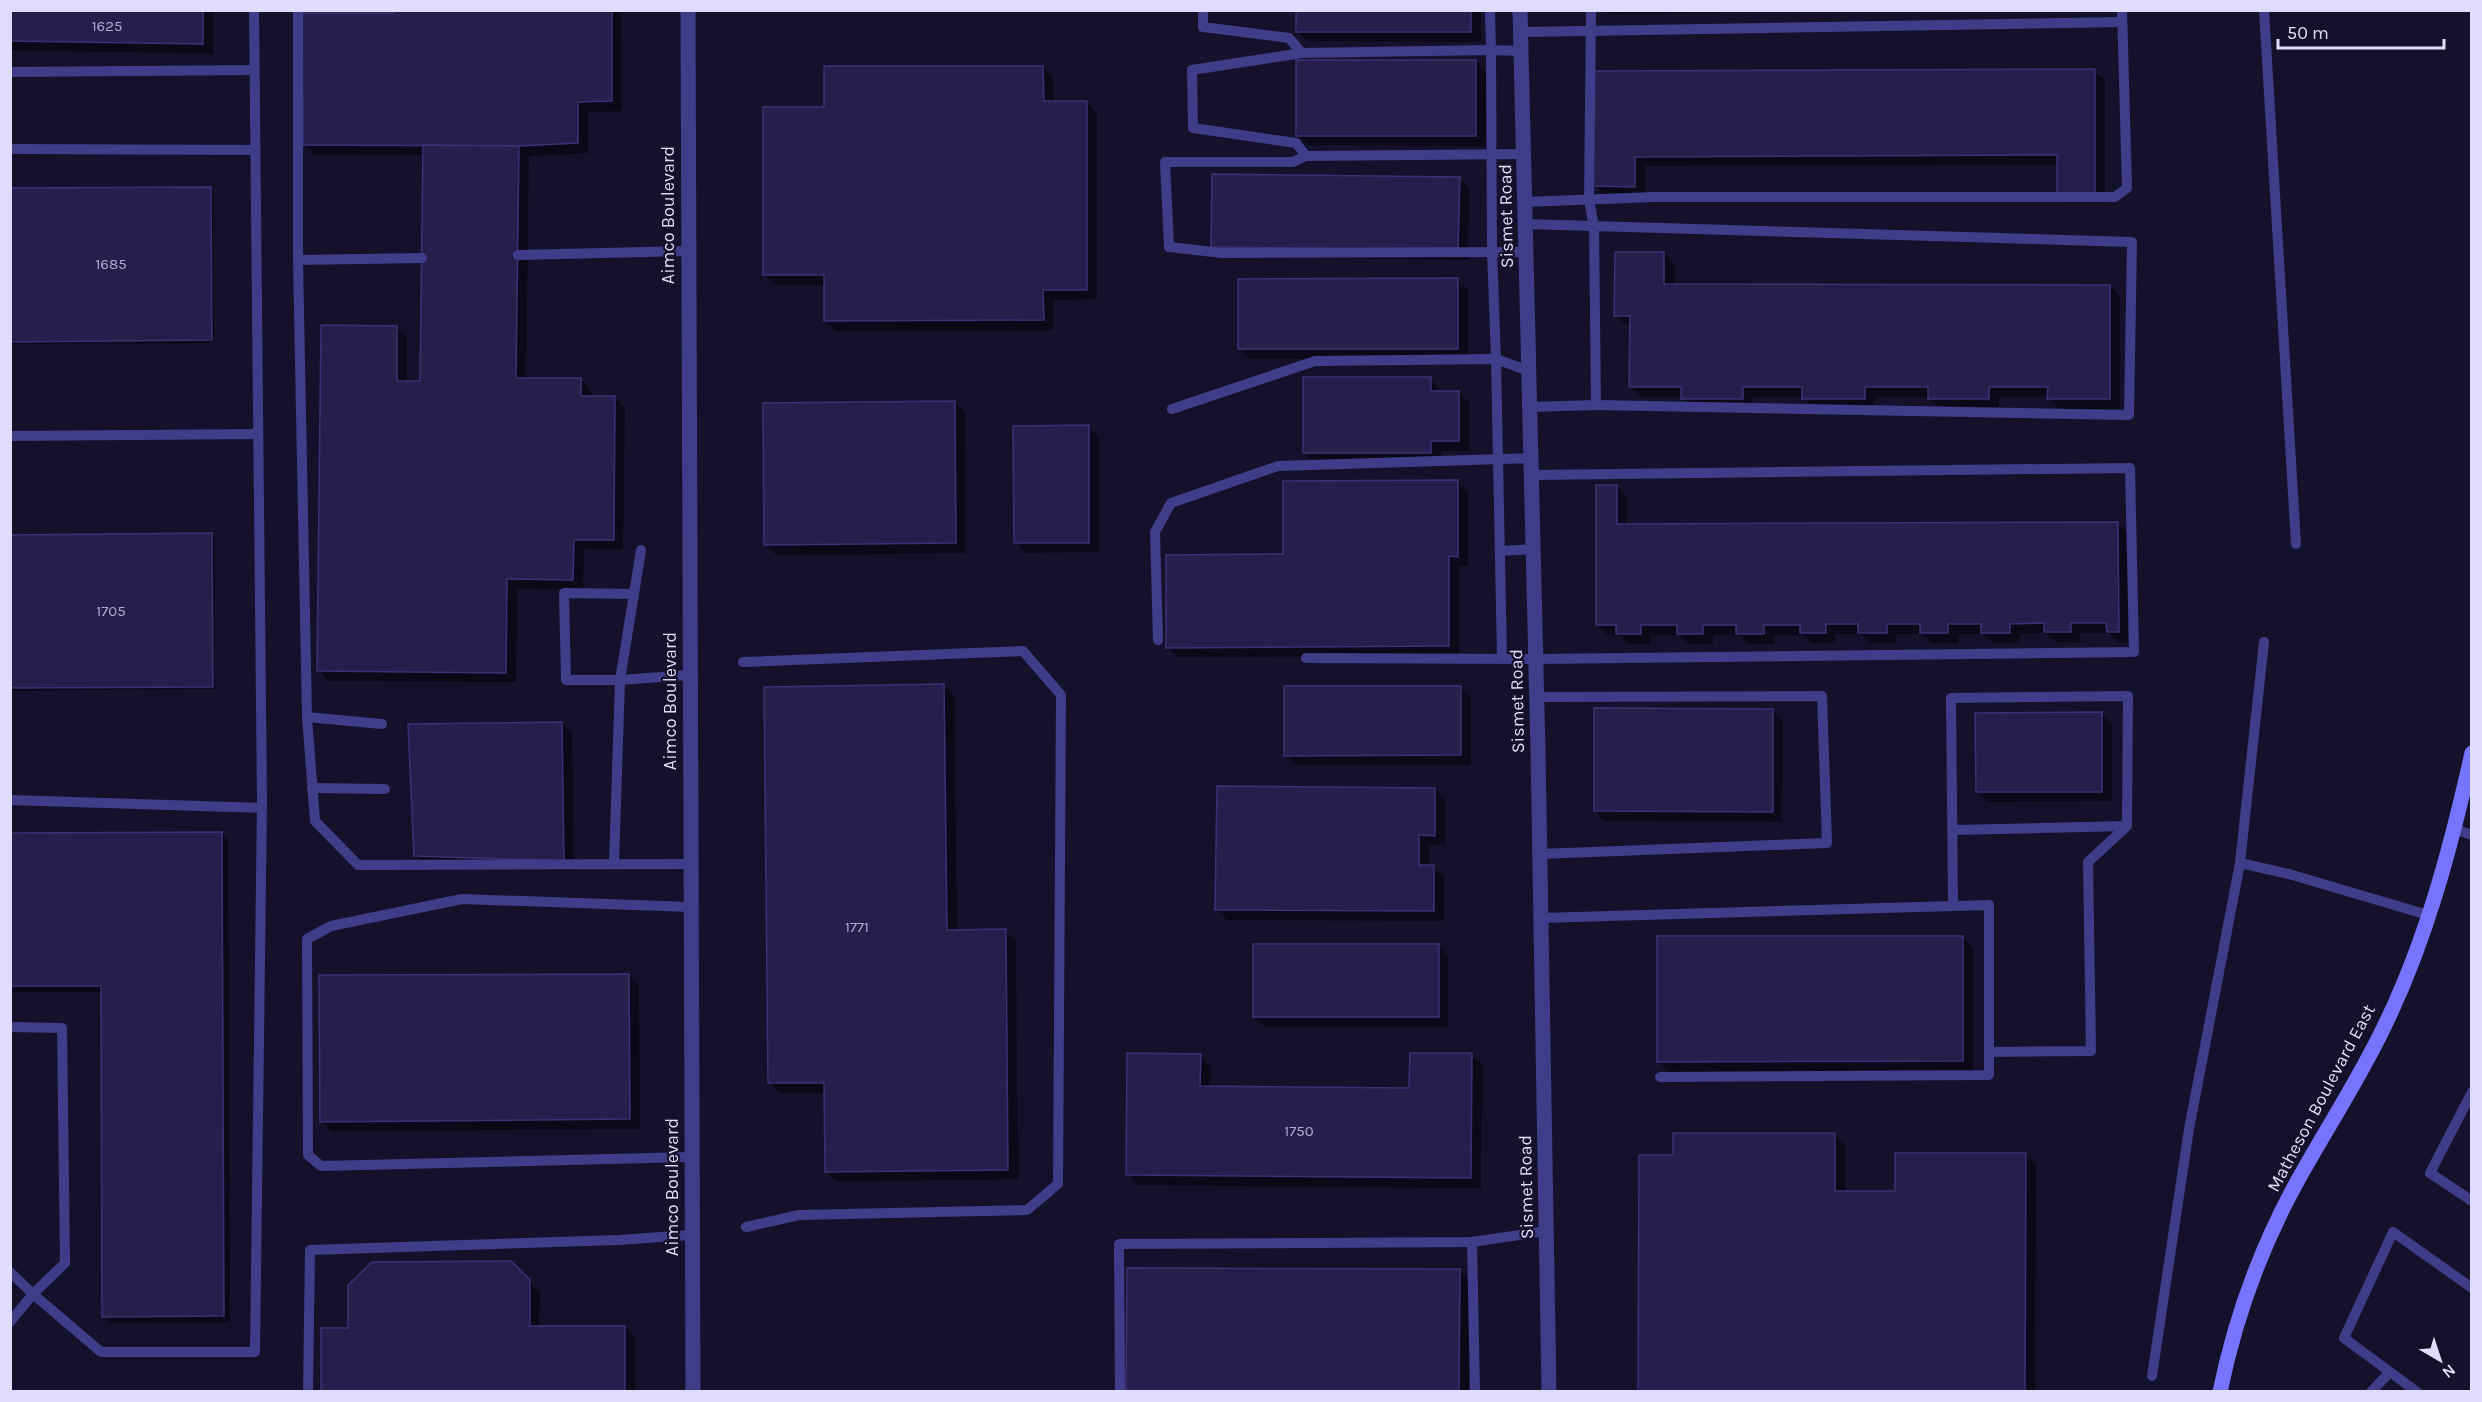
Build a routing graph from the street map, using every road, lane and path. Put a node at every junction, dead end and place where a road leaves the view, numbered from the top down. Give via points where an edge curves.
1 (254, 10) edge
2 (298, 10) edge
3 (688, 10) edge
4 (1203, 10) edge
5 (1490, 10) edge
6 (1520, 10) edge
7 (1591, 10) edge
8 (2122, 10) edge
9 (2265, 10) edge
10 (2122, 22) junction
11 (1592, 31) junction
12 (1520, 32) junction
13 (1491, 50) junction
14 (1521, 51) junction
15 (1302, 53) junction
16 (254, 70) junction
17 (10, 72) edge
18 (10, 150) edge
19 (255, 150) junction
20 (1493, 154) junction
21 (1524, 154) junction
22 (1306, 156) junction
23 (1589, 200) junction
24 (1525, 202) junction
25 (1525, 224) junction
26 (1594, 227) junction
27 (687, 251) junction
28 (1491, 251) junction
29 (1526, 252) junction
30 (518, 255) dead end
31 (422, 258) dead end
32 (298, 260) junction
33 (1496, 359) junction
34 (1529, 371) junction
35 (1596, 405) junction
36 (1530, 407) junction
37 (1172, 409) dead end
38 (258, 434) junction
39 (10, 436) edge
40 (1531, 458) junction
41 (1498, 459) junction
42 (1531, 475) junction
43 (2296, 544) dead end
44 (1533, 549) junction
45 (640, 550) dead end
46 (1500, 551) junction
47 (634, 594) junction
48 (1158, 640) dead end
49 (2264, 642) dead end
50 (1306, 658) dead end
51 (1502, 658) junction
52 (1536, 659) junction
53 (743, 662) dead end
54 (689, 675) junction
55 (620, 680) junction
56 (1537, 697) junction
57 (307, 717) junction
58 (382, 724) dead end
59 (2472, 753) edge
60 (312, 788) junction
61 (385, 789) dead end
62 (10, 800) edge
63 (262, 808) junction
64 (2127, 826) junction
65 (2455, 829) junction
66 (1953, 830) junction
67 (2472, 835) edge
68 (1540, 854) junction
69 (2240, 863) junction
70 (614, 864) junction
71 (690, 864) junction
72 (1953, 906) junction
73 (690, 907) junction
74 (2428, 915) junction
75 (1541, 918) junction
76 (10, 1027) edge
77 (1989, 1052) junction
78 (1660, 1077) dead end
79 (2472, 1092) edge
80 (692, 1157) junction
81 (2472, 1202) edge
82 (746, 1227) dead end
83 (1546, 1231) junction
84 (690, 1235) junction
85 (1472, 1242) junction
86 (10, 1272) edge
87 (2472, 1288) edge
88 (33, 1294) junction
89 (10, 1322) edge
90 (2390, 1372) junction
91 (2152, 1376) dead end
92 (308, 1392) edge
93 (693, 1392) edge
94 (1120, 1392) edge
95 (1475, 1392) edge
96 (1549, 1392) edge
97 (2220, 1392) edge
98 (2371, 1392) edge
99 (2416, 1392) edge

1 - 16 lane
2 - 32 lane
3 - 27 street, Aimco Boulevard
4 - 15 lane via 1203,27 1289,38
5 - 13 lane
6 - 12 street, Sismet Road
7 - 11 lane
8 - 10 lane
9 - 43 lane
10 - 11 lane
10 - 23 lane via 2127,188 2115,197
11 - 12 lane
11 - 23 lane
12 - 14 street, Sismet Road
13 - 14 lane
13 - 15 lane
13 - 20 lane
14 - 21 street, Sismet Road
15 - 22 lane via 1192,70 1192,128 1296,143
16 - 17 lane
16 - 19 lane
18 - 19 lane
19 - 38 lane
20 - 21 lane
20 - 22 lane
20 - 28 lane
21 - 24 street, Sismet Road
22 - 28 lane via 1293,162 1165,162 1170,247 1222,253
23 - 24 lane
23 - 26 lane
24 - 25 street, Sismet Road
25 - 26 lane
25 - 29 street, Sismet Road
26 - 35 lane
26 - 35 lane via 2132,242 2129,415
27 - 30 lane
27 - 54 street, Aimco Boulevard
28 - 29 lane
28 - 33 lane
29 - 34 street, Sismet Road
31 - 32 lane
32 - 57 lane
33 - 34 lane
33 - 37 lane via 1315,362
33 - 41 lane
34 - 36 street, Sismet Road
35 - 36 lane
36 - 40 street, Sismet Road
38 - 39 lane
38 - 63 lane
40 - 41 lane
40 - 42 street, Sismet Road
41 - 46 lane
41 - 48 lane via 1278,466 1171,503 1155,532
42 - 44 street, Sismet Road
42 - 52 lane via 2130,468 2134,652
44 - 46 lane
44 - 52 street, Sismet Road
45 - 47 lane
46 - 51 lane
47 - 55 lane
47 - 55 lane via 564,593 566,680
49 - 69 lane
50 - 51 lane
51 - 52 lane
52 - 56 street, Sismet Road
53 - 82 lane via 1023,651 1061,695 1058,1184 1028,1210 799,1215
54 - 55 lane
54 - 71 street, Aimco Boulevard
55 - 70 lane
56 - 68 street, Sismet Road
56 - 68 lane via 1822,696 1827,843
57 - 58 lane
57 - 60 lane
59 - 65 street, Matheson Boulevard East
60 - 61 lane
60 - 70 lane via 315,821 358,865
62 - 63 lane
63 - 88 lane via 255,1352 101,1352
64 - 66 lane
64 - 66 lane via 2128,696 1951,698
64 - 77 lane via 2088,862 2091,1051
65 - 67 lane
65 - 74 street, Matheson Boulevard East
66 - 72 lane
68 - 75 street, Sismet Road
69 - 74 lane
69 - 91 lane via 2189,1129
70 - 71 lane
71 - 73 street, Aimco Boulevard
72 - 75 lane
72 - 77 lane via 1989,906
73 - 80 street, Aimco Boulevard
73 - 80 lane via 462,899 331,926 308,939 308,1155 321,1166
74 - 97 street, Matheson Boulevard East via 2383,1029 2290,1193 2253,1277
75 - 83 street, Sismet Road
76 - 88 lane via 62,1028 64,1263
77 - 78 lane via 1989,1075
79 - 81 lane via 2430,1173
80 - 84 street, Aimco Boulevard
83 - 85 lane
83 - 96 street, Sismet Road
84 - 92 lane via 310,1250
84 - 93 street, Aimco Boulevard
85 - 94 lane via 1119,1244
85 - 95 lane
86 - 88 lane
87 - 90 lane via 2394,1232 2344,1338
88 - 89 lane
90 - 98 lane
90 - 99 lane

